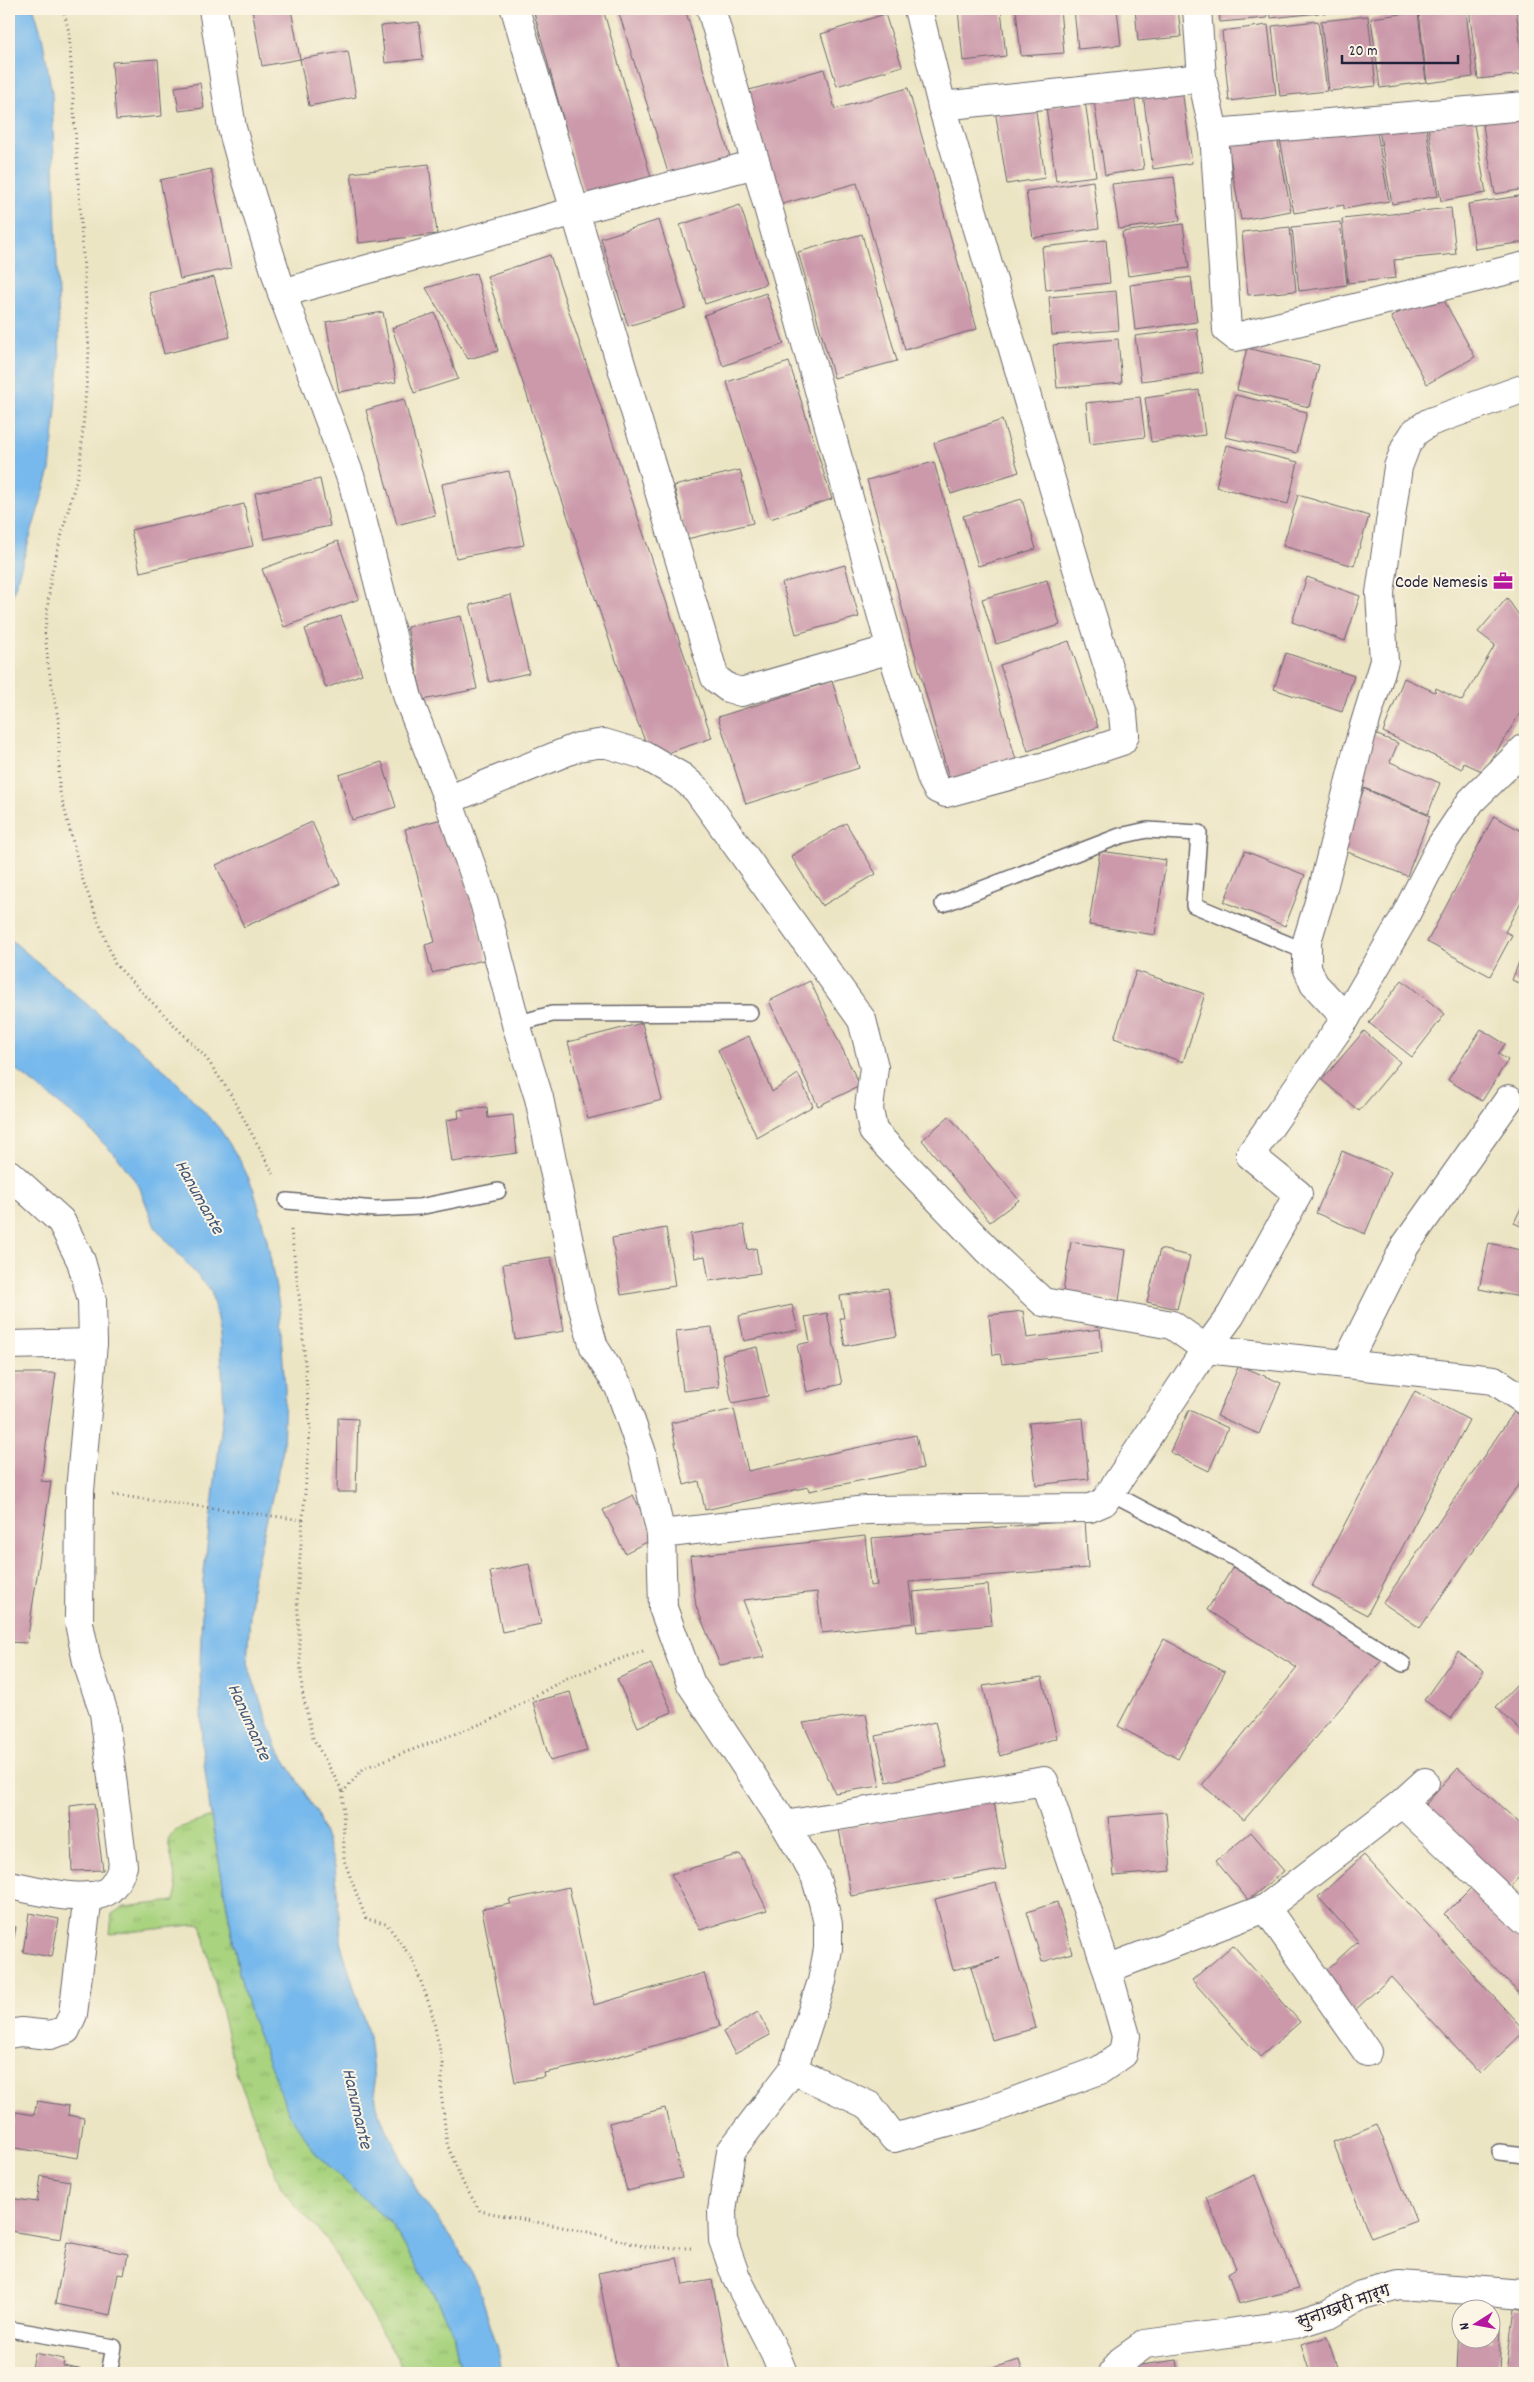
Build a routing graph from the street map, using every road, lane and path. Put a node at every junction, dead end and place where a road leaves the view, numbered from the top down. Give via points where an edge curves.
1 (63, 9) edge
2 (212, 9) edge
3 (516, 9) edge
4 (711, 9) edge
5 (918, 9) edge
6 (1197, 9) edge
7 (1202, 78) junction
8 (942, 106) junction
9 (1525, 106) edge
10 (1214, 133) junction
11 (756, 164) junction
12 (574, 211) junction
13 (1525, 266) edge
14 (282, 293) junction
15 (1525, 388) edge
16 (892, 649) junction
17 (1524, 752) edge
18 (448, 800) junction
19 (944, 904) dead end
20 (1307, 952) junction
21 (750, 1013) dead end
22 (1346, 1018) junction
23 (516, 1024) junction
24 (1510, 1099) dead end
25 (9, 1174) edge
26 (498, 1191) dead end
27 (287, 1202) junction
28 (94, 1343) junction
29 (9, 1345) edge
30 (1206, 1349) junction
31 (1346, 1364) junction
32 (1525, 1401) edge
33 (1110, 1492) junction
34 (116, 1495) dead end
35 (304, 1520) junction
36 (661, 1534) junction
37 (674, 1640) junction
38 (1403, 1664) dead end
39 (1425, 1782) dead end
40 (343, 1792) junction
41 (1402, 1803) junction
42 (785, 1825) junction
43 (9, 1885) edge
44 (88, 1896) junction
45 (1266, 1908) junction
46 (1525, 1920) edge
47 (1107, 1969) junction
48 (9, 2034) edge
49 (1367, 2052) dead end
50 (793, 2070) junction
51 (1500, 2152) dead end
52 (1525, 2155) edge
53 (723, 2240) junction
54 (1525, 2294) edge
55 (9, 2329) edge
56 (109, 2373) edge
57 (783, 2373) edge
58 (1113, 2373) edge

1 - 27 path via 69,32 89,352 80,466 51,576 45,631 58,723 59,788 84,881 115,964 207,1059 231,1095
2 - 14 street via 232,128
3 - 12 street
4 - 11 street
5 - 8 street
6 - 7 street
7 - 8 street
7 - 10 street
8 - 16 street via 1076,565 1123,714 1126,735 1122,740 1053,764 946,793 937,789 932,780
9 - 10 street
10 - 13 street via 1227,330 1236,336
11 - 12 street
11 - 16 street
12 - 14 street
12 - 16 street via 715,678 728,688 741,692
14 - 18 street via 354,484 408,698
15 - 20 street via 1430,422 1415,432 1398,466 1380,593 1384,661 1306,941
17 - 22 street via 1471,800 1440,847 1404,918
18 - 23 street via 484,902
18 - 30 street via 578,747 604,743 644,755 682,777 698,790 862,1020 874,1066 869,1109 873,1131 988,1251 1043,1302 1172,1325
19 - 20 lane via 1120,836 1146,830 1199,833 1194,905
20 - 22 street via 1307,967 1314,984
21 - 23 lane via 552,1014
22 - 30 street via 1250,1155 1298,1194 1231,1315
23 - 36 street via 539,1098 582,1305 594,1347 619,1387 642,1453
24 - 31 street via 1405,1246
25 - 28 street via 61,1220 82,1261 92,1300
26 - 27 lane via 420,1207 375,1209
27 - 35 path via 301,1312 310,1428
28 - 29 street
28 - 44 street via 80,1491 79,1623 87,1662 104,1713 123,1866 118,1879 107,1892
30 - 31 street
30 - 33 street
31 - 32 street via 1494,1380
33 - 36 street via 1104,1502 1090,1508 866,1510
33 - 38 lane via 1231,1556
34 - 35 path
35 - 40 path via 298,1596 302,1692 313,1738
36 - 37 street via 663,1608
37 - 40 path via 569,1677 494,1719 364,1768
37 - 42 street via 691,1684
39 - 41 street
40 - 53 path via 344,1860 366,1919 386,1923 412,1960 431,2009 443,2064 441,2092 447,2144 463,2183 480,2211 646,2247 690,2248
41 - 45 street
41 - 46 street
42 - 47 street via 1044,1782
42 - 50 street via 815,1876 828,1924 828,1949 822,1981
43 - 44 street
44 - 48 street via 73,2014 66,2030 50,2035
45 - 47 street
45 - 49 street
47 - 50 street via 1126,2036 1123,2054 1100,2070 979,2114 894,2138 870,2106
50 - 53 street via 731,2151 722,2211
51 - 52 lane
53 - 57 street via 736,2277
54 - 58 street, सुनाखरी मार्ग via 1399,2285 1362,2295 1328,2314 1296,2324 1145,2344 1121,2362
55 - 56 lane via 114,2348

